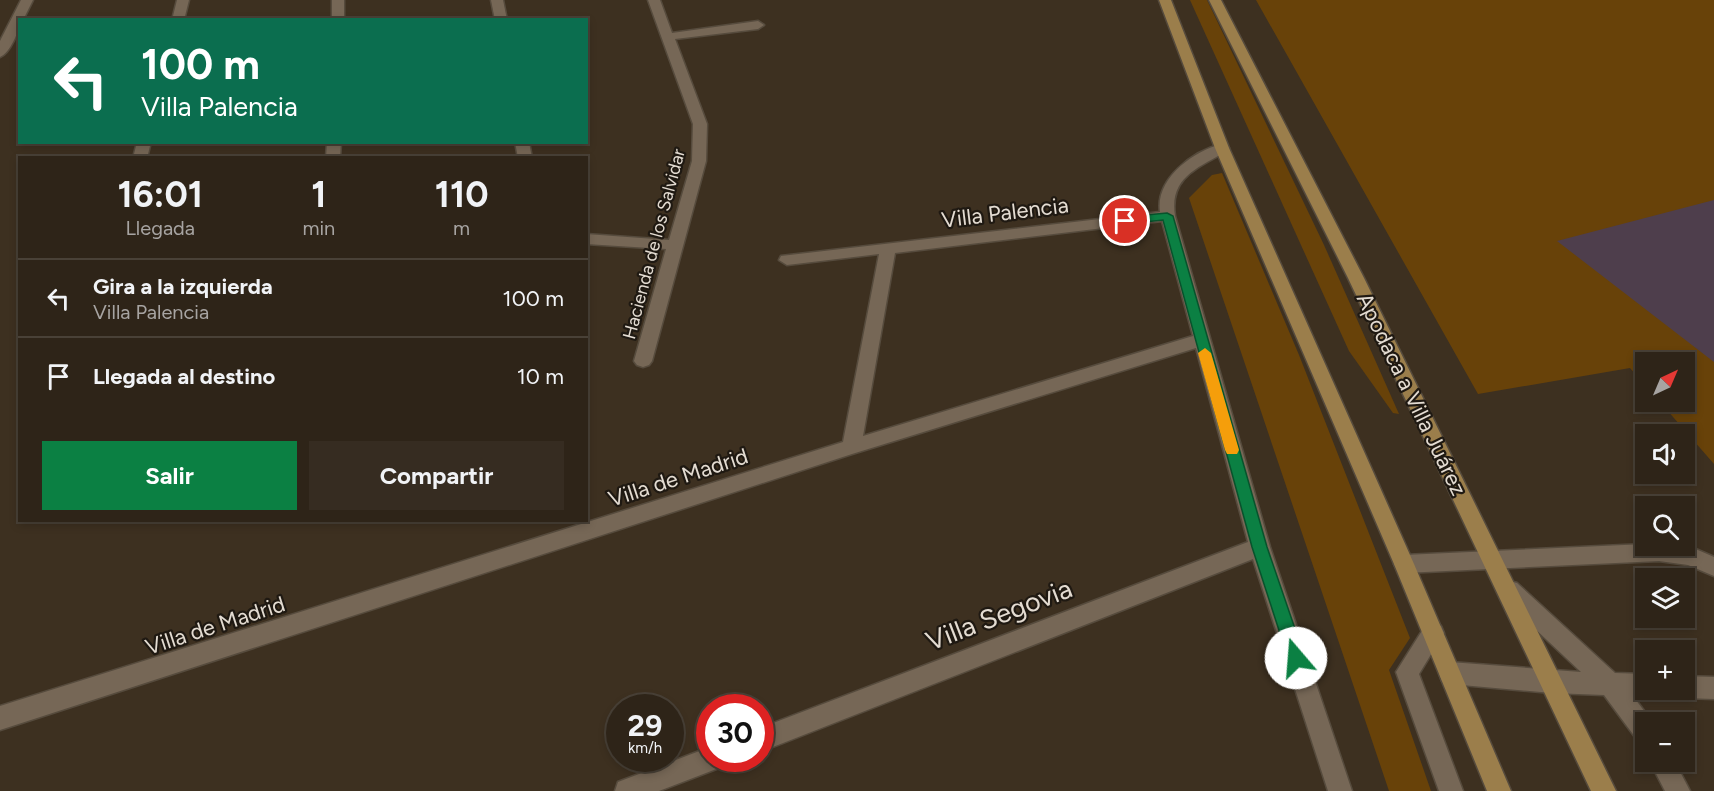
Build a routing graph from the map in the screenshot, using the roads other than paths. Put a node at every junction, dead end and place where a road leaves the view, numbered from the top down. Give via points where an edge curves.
1 (27, 0) edge
2 (183, 0) edge
3 (338, 0) edge
4 (497, 0) edge
5 (654, 0) edge
6 (1165, 0) edge
7 (1215, 0) edge
8 (178, 18) edge
9 (338, 18) edge
10 (501, 18) edge
11 (758, 25) dead end
12 (666, 37) junction
13 (4, 39) edge
14 (0, 53) edge
15 (1222, 148) junction
16 (1167, 216) junction
17 (588, 239) edge
18 (674, 245) junction
19 (888, 248) junction
20 (787, 260) dead end
21 (1201, 340) junction
22 (643, 361) dead end
23 (852, 447) junction
24 (1260, 547) junction
25 (1493, 560) junction
26 (1404, 564) junction
27 (1714, 567) edge
28 (1507, 588) junction
29 (1433, 633) junction
30 (1450, 673) junction
31 (1552, 682) junction
32 (1611, 684) junction
33 (1635, 685) edge
34 (1695, 687) edge
35 (1714, 688) edge
36 (0, 718) edge
37 (1635, 718) edge
38 (774, 735) edge
39 (696, 764) edge
40 (1668, 772) edge
41 (627, 791) edge
42 (1340, 791) edge
43 (1451, 791) edge
44 (1499, 791) edge
45 (1604, 791) edge
46 (1678, 791) edge

1 - 13 street
2 - 8 street
3 - 9 street
4 - 10 street
5 - 12 street, Hacienda de los Salvidar
6 - 15 main road
7 - 25 main road, Apodaca a Villa Juárez
11 - 12 street
12 - 18 street, Hacienda de los Salvidar via 700,124 699,161
13 - 14 street
15 - 16 street via 1174,179 1166,195
15 - 26 main road
16 - 19 street, Villa Palencia
16 - 21 street
17 - 18 street
18 - 22 street, Hacienda de los Salvidar
19 - 20 street, Villa Palencia
19 - 23 street
21 - 23 street, Villa de Madrid
21 - 24 street
23 - 36 street, Villa de Madrid
24 - 38 street, Villa Segovia
24 - 42 street
25 - 26 street
25 - 27 street via 1659,552 1691,556
25 - 28 main road, Apodaca a Villa Juárez
26 - 29 main road
28 - 31 main road, Apodaca a Villa Juárez
28 - 32 street
29 - 30 main road
29 - 43 street via 1407,672
30 - 31 street
30 - 44 main road
31 - 32 street
31 - 45 main road, Apodaca a Villa Juárez
32 - 33 street
32 - 37 street
34 - 35 street
39 - 41 street
40 - 46 street

